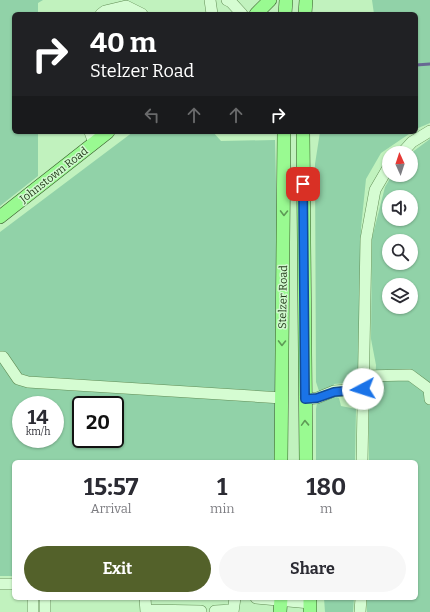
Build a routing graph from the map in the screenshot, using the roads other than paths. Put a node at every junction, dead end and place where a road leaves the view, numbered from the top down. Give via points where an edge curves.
1 (210, 0) edge
2 (270, 0) edge
3 (286, 0) edge
4 (306, 0) edge
5 (230, 1) edge
6 (104, 12) edge
7 (138, 12) edge
8 (212, 12) edge
9 (240, 12) edge
10 (258, 12) edge
11 (285, 12) edge
12 (305, 12) edge
13 (430, 131) edge
14 (103, 134) edge
15 (284, 134) edge
16 (303, 134) edge
17 (92, 138) edge
18 (408, 146) edge
19 (382, 178) edge
20 (0, 217) edge
21 (0, 358) edge
22 (363, 376) junction
23 (363, 389) junction
24 (282, 398) junction
25 (305, 399) junction
26 (430, 399) edge
27 (281, 460) edge
28 (306, 460) edge
29 (362, 460) edge
30 (0, 584) edge
31 (12, 584) edge
32 (33, 600) edge
33 (45, 600) edge
34 (145, 600) edge
35 (235, 600) edge
36 (264, 600) edge
37 (361, 600) edge
38 (281, 604) edge
39 (310, 604) edge
40 (146, 611) edge
41 (201, 611) dead end
42 (215, 611) dead end
43 (233, 611) edge
44 (33, 612) edge
45 (45, 612) edge
46 (360, 612) edge

1 - 8 lane
2 - 10 main road
3 - 11 main road
4 - 12 main road
5 - 9 lane
6 - 7 lane via 126,6
13 - 18 lane
14 - 17 main road, Johnstown Road
15 -> 24 main road, Stelzer Road
16 - 25 main road, Stelzer Road
17 - 20 main road, Johnstown Road
19 - 22 lane via 375,190 367,233
21 - 24 lane via 3,357 18,379 28,382
22 - 23 lane
22 - 26 lane via 410,375 429,389
23 - 25 lane
23 - 29 lane
24 - 27 main road, Stelzer Road
28 -> 25 main road, Stelzer Road
30 - 31 lane
32 - 44 lane
33 - 45 lane
34 - 40 lane
35 - 43 lane
36 - 38 lane
37 - 46 lane
38 - 39 lane
40 - 41 lane
42 - 43 lane

